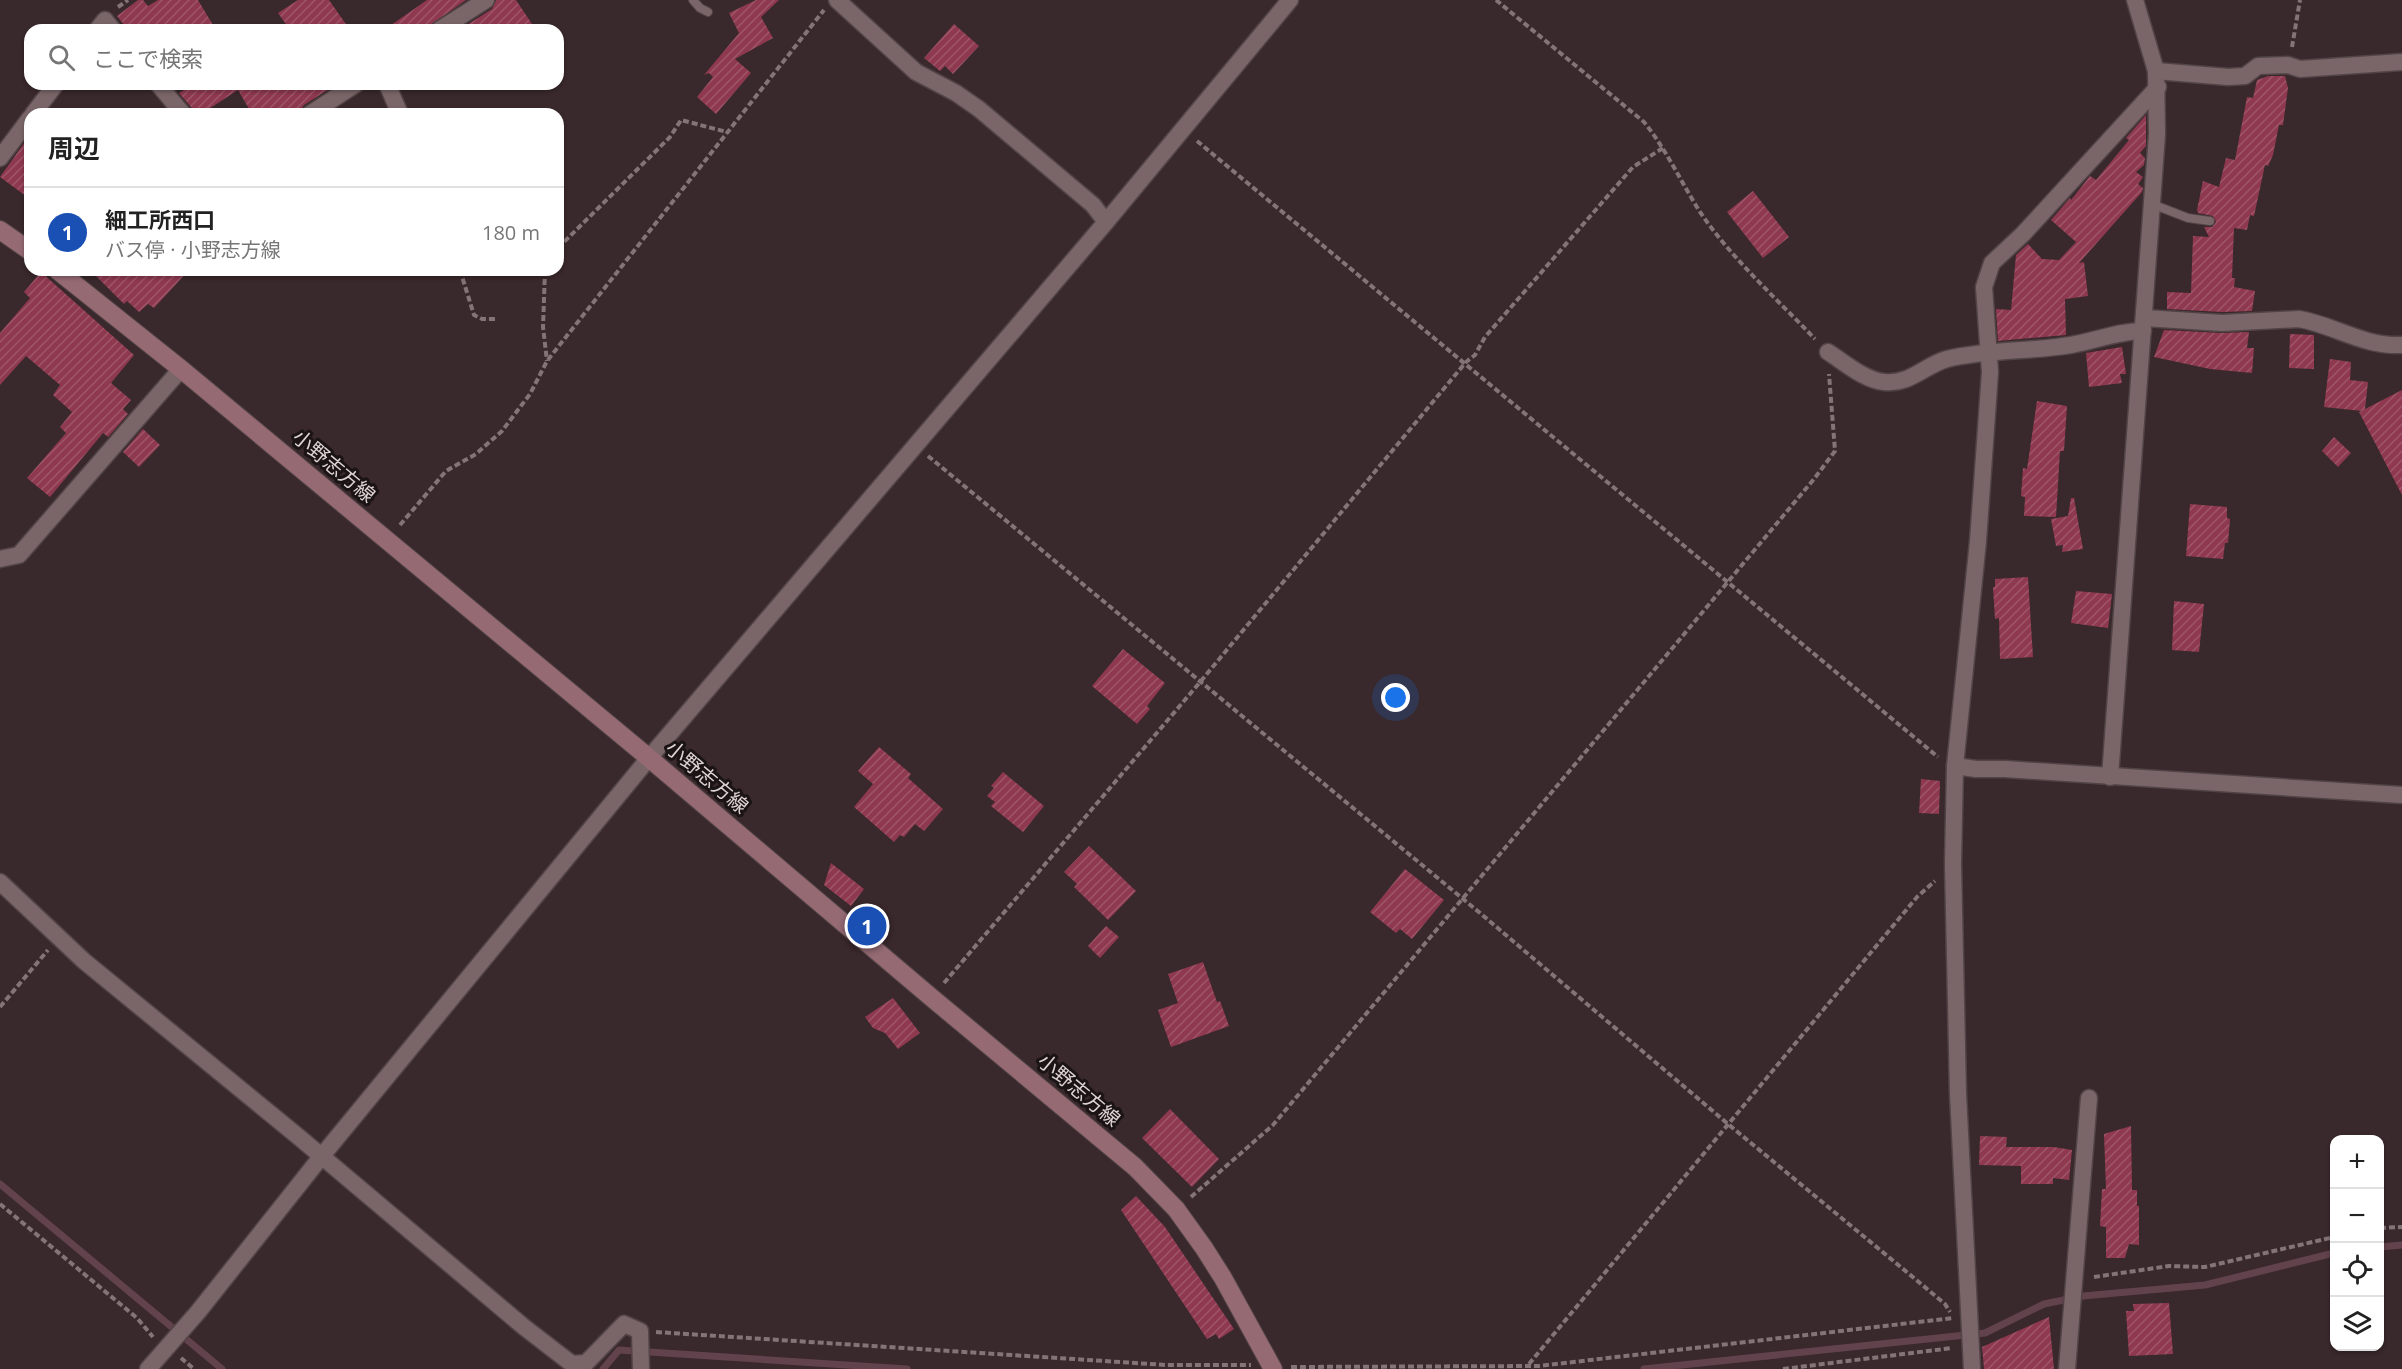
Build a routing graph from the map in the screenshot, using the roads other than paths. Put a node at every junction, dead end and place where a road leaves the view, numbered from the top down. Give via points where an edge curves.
1 (486, 0) edge
2 (693, 0) edge
3 (1290, 0) edge
4 (2135, 0) edge
5 (831, 4) edge
6 (708, 12) dead end
7 (449, 24) edge
8 (2402, 62) edge
9 (2157, 79) junction
10 (51, 90) edge
11 (163, 90) edge
12 (347, 90) edge
13 (390, 90) edge
14 (38, 108) edge
15 (178, 108) edge
16 (319, 108) edge
17 (397, 108) edge
18 (24, 126) edge
19 (0, 158) edge
20 (2152, 204) junction
21 (2210, 220) dead end
22 (1106, 222) junction
23 (0, 230) edge
24 (24, 247) edge
25 (72, 276) edge
26 (2144, 325) junction
27 (2402, 345) edge
28 (1990, 351) junction
29 (1828, 352) road end
30 (181, 369) junction
31 (0, 559) edge
32 (650, 758) junction
33 (1955, 766) junction
34 (2110, 777) junction
35 (2402, 795) edge
36 (0, 882) edge
37 (2089, 1098) dead end
38 (321, 1156) junction
39 (1272, 1368) edge
40 (148, 1369) edge
41 (641, 1369) edge
42 (1972, 1369) edge
43 (2067, 1369) edge

1 - 7 street
2 - 6 lane
3 - 22 street
4 - 9 street
5 - 22 street via 916,72 979,109 1093,205
8 - 9 street via 2300,69 2288,65 2258,66 2245,76
9 - 20 street
9 - 28 street via 2024,234 1992,263 1984,287
10 - 14 street
11 - 15 street
12 - 16 street
13 - 17 street
18 - 19 street
20 - 21 lane via 2188,218
20 - 26 street
22 - 32 street
23 - 24 main road
25 - 30 main road, 小野志方線
26 - 27 street via 2299,319 2359,340
26 - 28 street via 2070,345
26 - 34 street
28 - 29 street via 1944,360 1910,378 1883,382 1868,378
28 - 33 street via 1978,541
30 - 31 street via 19,555
30 - 32 main road, 小野志方線
32 - 38 street
32 - 39 main road, 小野志方線 via 1135,1167 1176,1209 1223,1278
33 - 34 street
33 - 42 street via 1953,864 1961,1318 1971,1345
34 - 35 street
36 - 38 street via 84,962
37 - 43 street
38 - 40 street
38 - 41 street via 572,1364 586,1363 624,1324 640,1331

